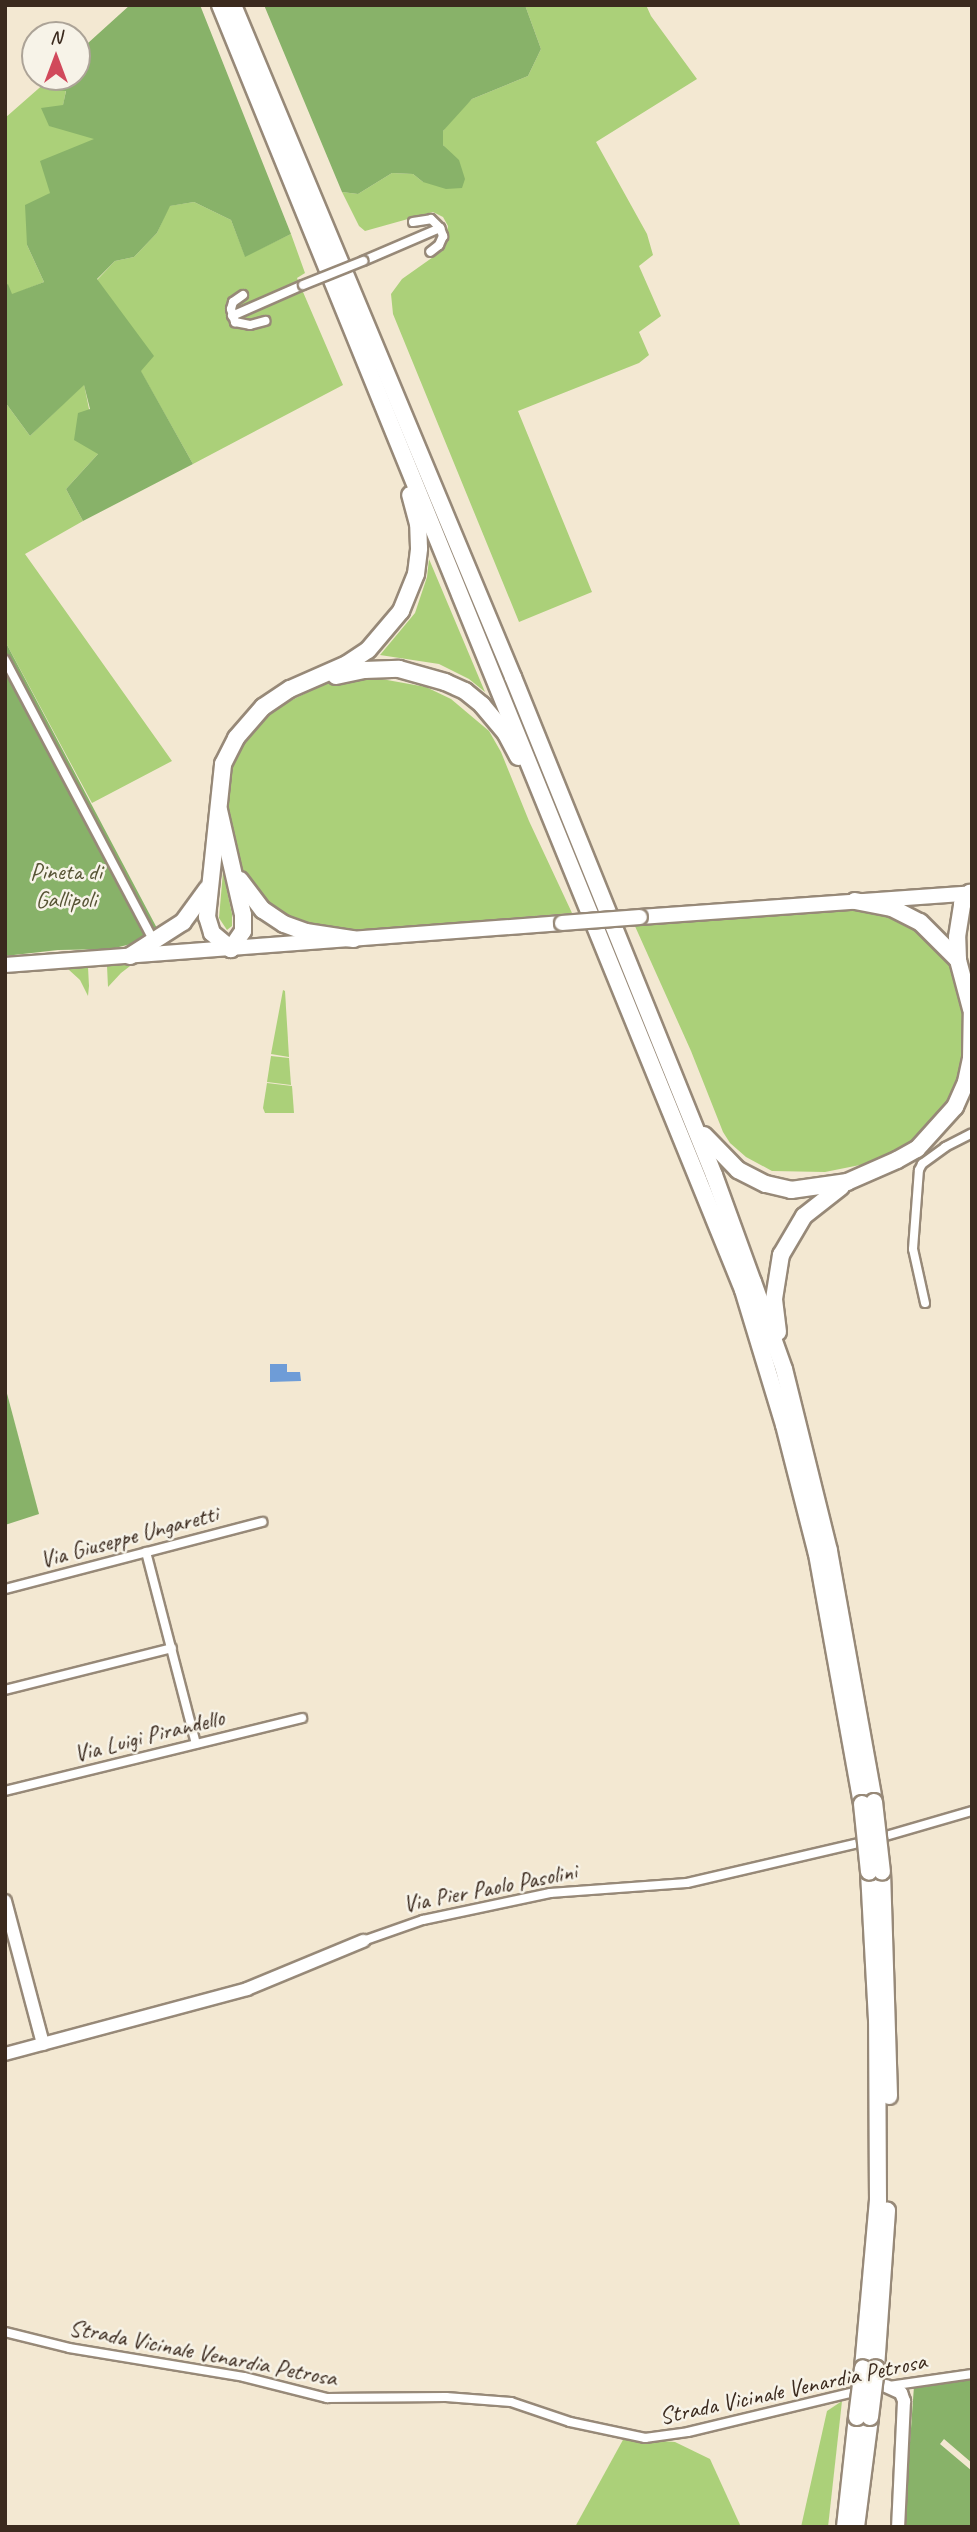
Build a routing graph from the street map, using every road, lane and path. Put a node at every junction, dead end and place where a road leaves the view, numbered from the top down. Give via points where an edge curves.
1 (220, 5) edge
2 (233, 5) edge
3 (413, 222) dead end
4 (440, 228) junction
5 (430, 252) dead end
6 (243, 295) dead end
7 (232, 316) junction
8 (265, 321) dead end
9 (358, 348) junction
10 (5, 660) edge
11 (278, 697) junction
12 (219, 810) junction
13 (228, 857) junction
14 (576, 878) junction
15 (211, 880) junction
16 (971, 894) edge
17 (855, 901) junction
18 (353, 939) junction
19 (154, 942) junction
20 (231, 949) junction
21 (130, 956) junction
22 (958, 960) junction
23 (5, 965) edge
24 (972, 1003) edge
25 (971, 1009) edge
26 (969, 1085) edge
27 (691, 1120) junction
28 (972, 1133) edge
29 (847, 1182) junction
30 (925, 1303) dead end
31 (783, 1369) junction
32 (262, 1522) dead end
33 (146, 1552) junction
34 (5, 1589) edge
35 (172, 1648) junction
36 (5, 1690) edge
37 (302, 1718) dead end
38 (196, 1744) junction
39 (5, 1791) edge
40 (868, 1803) junction
41 (972, 1811) edge
42 (5, 1901) edge
43 (363, 1941) joint
44 (43, 2044) junction
45 (5, 2054) edge
46 (5, 2332) edge
47 (972, 2374) edge
48 (886, 2386) junction
49 (863, 2417) junction
50 (845, 2527) edge
51 (856, 2527) edge
52 (898, 2527) edge

1 - 9 highway
2 - 27 highway via 513,677
3 - 4 street via 431,219
4 - 5 street via 439,246
4 - 7 street, bridge
6 - 7 street via 233,302
7 - 8 street via 242,325
9 - 11 highway via 375,409 413,502 419,536 416,574 401,611 368,650
9 - 14 highway
10 - 19 street
11 - 12 highway via 248,720 228,751 219,778
11 - 14 highway via 345,673 380,668 425,674 464,691 506,734 555,846
12 - 13 highway
12 - 15 highway
13 - 18 highway via 248,892 284,924
13 - 20 highway via 244,923 242,935
14 - 40 highway via 743,1290 817,1554
15 - 19 highway via 183,922
15 - 20 highway via 209,928
16 - 17 main road
16 - 22 highway via 958,917
17 - 18 main road, bridge
17 - 22 highway via 892,908 920,922
18 - 20 main road
19 - 21 highway
20 - 21 main road
21 - 23 main road
22 - 25 highway
24 - 25 highway
25 - 26 highway
26 - 29 highway via 917,1149
27 - 29 highway via 738,1170 766,1184 791,1190
27 - 31 highway
28 - 30 street via 945,1147 919,1170 914,1250
29 - 31 highway via 804,1216 781,1255 774,1299
31 - 40 highway via 829,1551
32 - 33 street, Via Giuseppe Ungaretti
33 - 34 street, Via Giuseppe Ungaretti
33 - 35 street
35 - 36 street
35 - 38 street
37 - 38 street, Via Luigi Pirandello
38 - 39 street, Via Luigi Pirandello
40 - 49 highway, bridge via 876,1872 878,2163
41 - 43 street, Via Pier Paolo Pasolini via 872,1840 687,1883 550,1893 423,1920
42 - 44 street
43 - 44 street, Via Pier Paolo Pasolini via 247,1989
44 - 45 street, Via Pier Paolo Pasolini
46 - 48 street, Strada Vicinale Venardia Petrosa via 69,2348 244,2377 327,2398 446,2397 511,2402 570,2422 645,2438
47 - 48 street, Strada Vicinale Venardia Petrosa
48 - 52 street via 901,2393 904,2401
49 - 50 highway
49 - 51 highway

